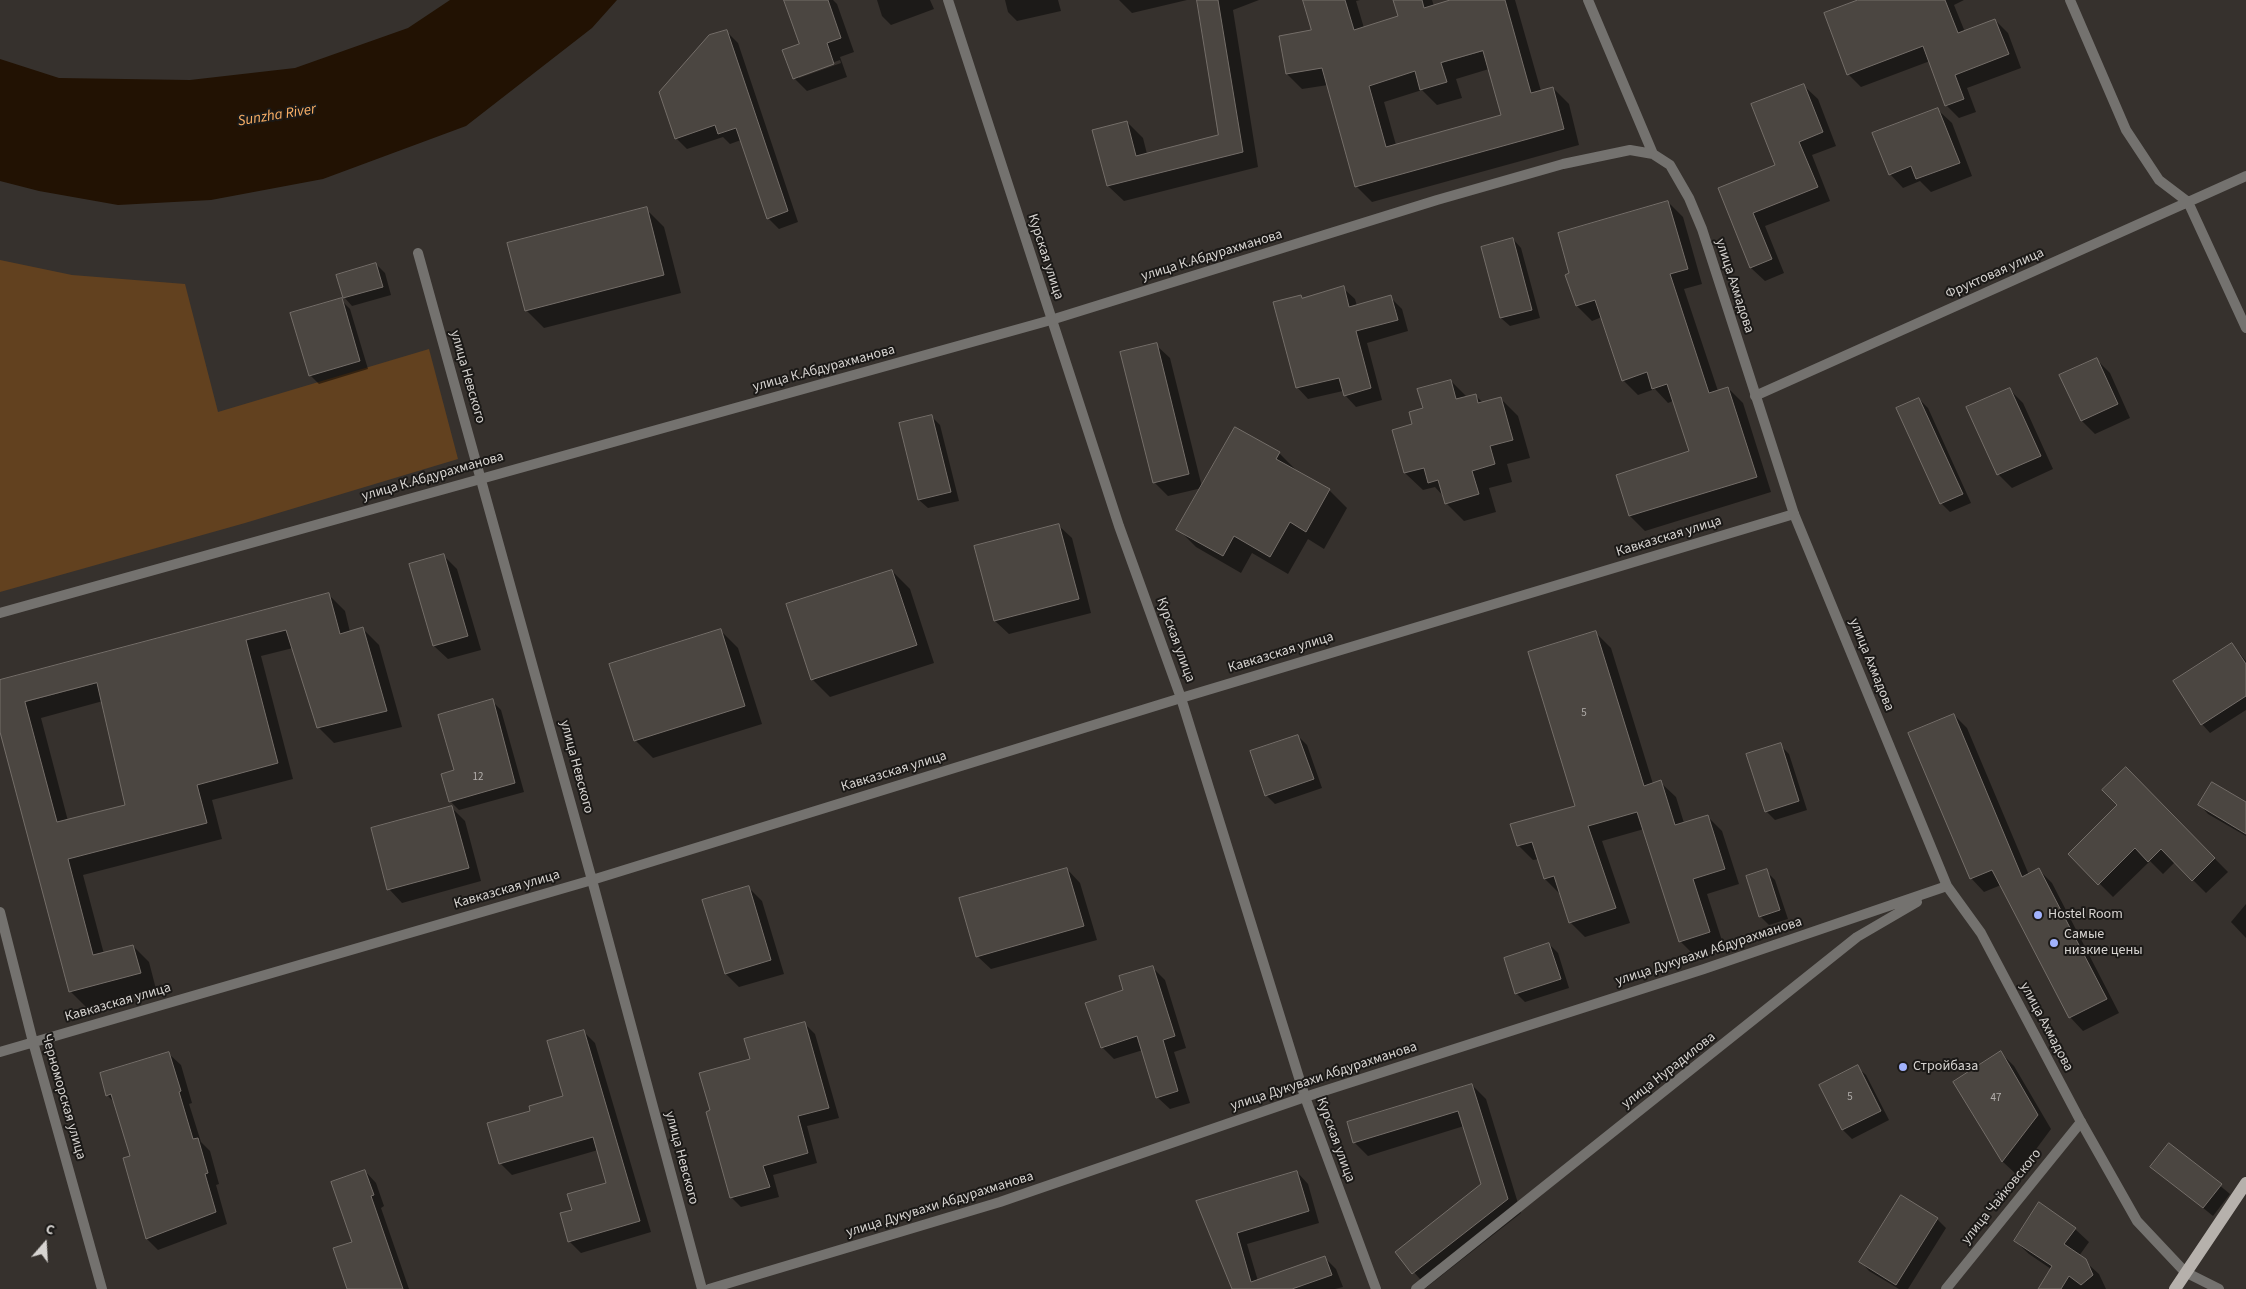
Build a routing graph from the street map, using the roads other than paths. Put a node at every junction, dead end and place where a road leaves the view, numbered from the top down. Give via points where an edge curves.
1 (948, 0) edge
2 (1588, 0) edge
3 (2070, 0) edge
4 (1653, 154) junction
5 (2246, 176) edge
6 (2188, 202) junction
7 (418, 254) dead end
8 (1052, 320) junction
9 (2246, 328) edge
10 (1755, 396) junction
11 (481, 478) junction
12 (1794, 514) junction
13 (0, 613) edge
14 (1181, 698) junction
15 (592, 880) junction
16 (1947, 886) junction
17 (0, 912) edge
18 (33, 1042) junction
19 (0, 1052) edge
20 (1305, 1097) junction
21 (2080, 1122) junction
22 (2246, 1183) edge
23 (2185, 1272) junction
24 (102, 1289) edge
25 (702, 1289) edge
26 (709, 1289) edge
27 (1376, 1289) edge
28 (1416, 1289) edge
29 (1946, 1289) edge
30 (2175, 1289) edge
31 (2220, 1289) edge

1 - 8 street, Курская улица
2 - 4 street, улица Ахмадова
3 - 6 street via 2126,130 2159,180
4 - 8 street, улица К.Абдурахманова via 1630,150 1564,164
4 - 10 street, улица Ахмадова via 1670,165 1689,198 1702,229
5 - 6 street, Фруктовая улица
6 - 9 street
6 - 10 street, Фруктовая улица
7 - 11 street, улица Невского
8 - 11 street, улица К.Абдурахманова
8 - 14 street, Курская улица via 1119,526
10 - 12 street, улица Ахмадова
11 - 13 street, улица К.Абдурахманова
11 - 15 street, улица Невского
12 - 14 street, Кавказская улица
12 - 16 street, улица Ахмадова
14 - 15 street, Кавказская улица
14 - 20 street, Курская улица
15 - 18 street, Кавказская улица
15 - 25 street, улица Невского
16 - 20 street, улица Дукувахи Абдурахманова via 1704,969
16 - 21 street, улица Ахмадова via 1982,933
16 - 28 street, улица Нурадилова via 1896,912 1857,937
17 - 18 street, Черноморская улица
18 - 19 street, Кавказская улица
18 - 24 street, Черноморская улица
20 - 26 street, улица Дукувахи Абдурахманова via 1000,1202
20 - 27 street, Курская улица
21 - 23 street, улица Ахмадова via 2137,1222
21 - 29 street, улица Чайковского
22 - 23 main road
23 - 30 main road
23 - 31 street, улица Ахмадова

